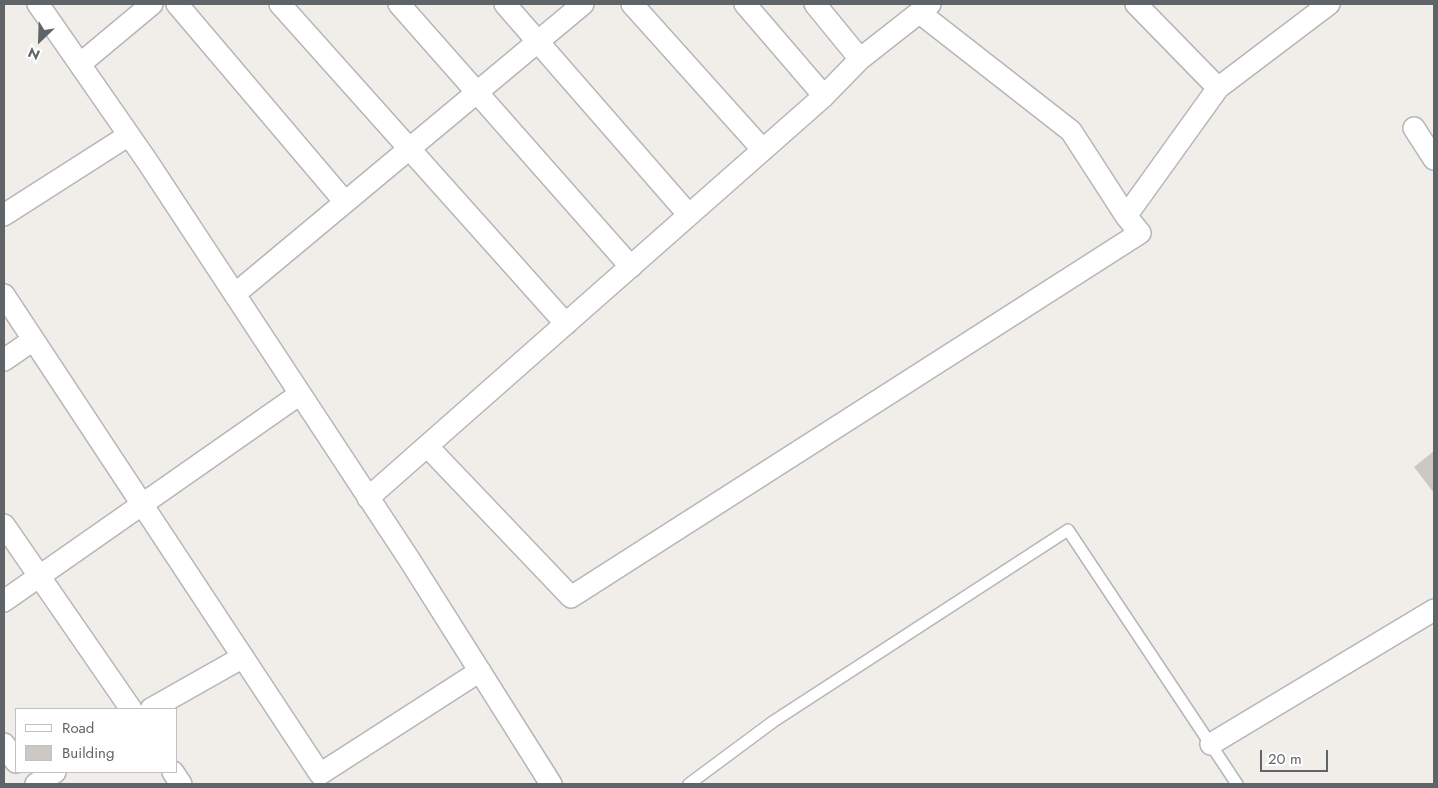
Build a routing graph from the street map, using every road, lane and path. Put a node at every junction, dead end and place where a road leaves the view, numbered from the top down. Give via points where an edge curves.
1 (38, 4) edge
2 (152, 4) edge
3 (177, 4) edge
4 (280, 4) edge
5 (399, 4) edge
6 (505, 4) edge
7 (583, 4) edge
8 (632, 4) edge
9 (745, 4) edge
10 (816, 4) edge
11 (1136, 4) edge
12 (1329, 4) edge
13 (925, 8) edge
14 (538, 41) junction
15 (860, 59) junction
16 (80, 64) junction
17 (1218, 88) junction
18 (477, 92) junction
19 (824, 96) junction
20 (1414, 128) dead end
21 (129, 135) junction
22 (409, 149) junction
23 (763, 150) junction
24 (1434, 159) edge
25 (345, 202) junction
26 (4, 215) edge
27 (690, 215) junction
28 (1126, 216) junction
29 (630, 267) junction
30 (235, 294) junction
31 (4, 295) edge
32 (566, 324) junction
33 (34, 340) junction
34 (4, 360) edge
35 (300, 394) junction
36 (426, 446) junction
37 (368, 498) junction
38 (142, 505) junction
39 (4, 526) edge
40 (39, 577) junction
41 (4, 602) edge
42 (1434, 610) edge
43 (243, 657) junction
44 (480, 671) junction
45 (129, 708) edge
46 (153, 708) edge
47 (4, 744) edge
48 (1211, 744) junction
49 (15, 760) edge
50 (24, 773) edge
51 (53, 773) edge
52 (174, 773) edge
53 (31, 784) edge
54 (36, 784) edge
55 (182, 784) edge
56 (551, 784) edge
57 (689, 784) edge
58 (1238, 784) edge

1 - 16 street
2 - 16 street
3 - 25 street
4 - 22 street
5 - 18 street
6 - 14 street
7 - 14 street
8 - 23 street
9 - 19 street
10 - 15 street
11 - 17 street
12 - 17 street
13 - 15 street
13 - 28 street via 1071,131
14 - 18 street
14 - 27 street
15 - 19 street
16 - 21 street
17 - 28 street
18 - 22 street
18 - 29 street
19 - 23 street
20 - 24 street
21 - 26 street
21 - 30 street
22 - 25 street
22 - 32 street
23 - 27 street
25 - 30 street
27 - 29 street
28 - 36 street via 1140,233 571,597
29 - 32 street
30 - 35 street
31 - 33 street
32 - 36 street
33 - 34 street
33 - 38 street
35 - 37 street
35 - 38 street
36 - 37 street
37 - 44 street
38 - 40 street
38 - 43 street
39 - 40 street
40 - 41 street
40 - 45 street
42 - 48 street
43 - 44 street via 320,774
43 - 46 street
44 - 56 street
47 - 49 street
48 - 57 lane via 1068,530 774,721
48 - 58 lane
50 - 53 street
51 - 54 street
52 - 55 street

